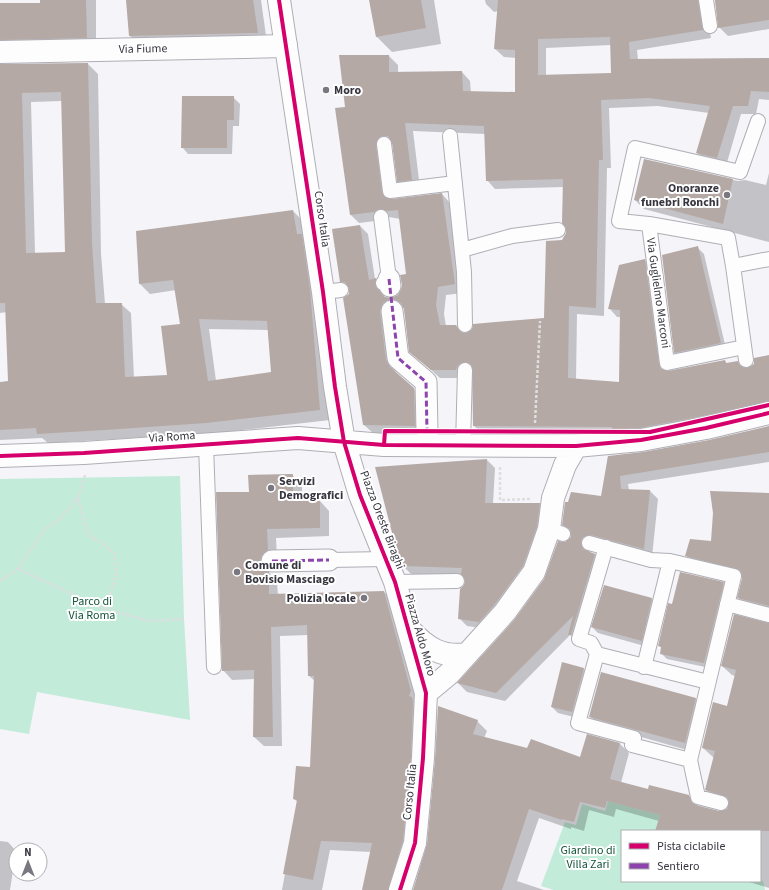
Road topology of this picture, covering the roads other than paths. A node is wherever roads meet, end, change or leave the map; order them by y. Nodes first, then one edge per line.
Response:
1 (279, 0) edge
2 (706, 0) edge
3 (710, 26) dead end
4 (286, 46) junction
5 (0, 52) edge
6 (758, 121) dead end
7 (450, 136) dead end
8 (384, 144) dead end
9 (455, 183) junction
10 (381, 217) dead end
11 (649, 224) junction
12 (558, 230) dead end
13 (462, 250) junction
14 (769, 259) edge
15 (733, 266) junction
16 (386, 283) dead end
17 (392, 311) dead end
18 (465, 324) dead end
19 (465, 370) dead end
20 (761, 411) edge
21 (427, 431) dead end
22 (344, 442) junction
23 (206, 445) junction
24 (463, 445) junction
25 (576, 446) junction
26 (0, 456) edge
27 (590, 543) dead end
28 (606, 547) junction
29 (386, 559) junction
30 (329, 560) joint
31 (670, 560) junction
32 (272, 561) dead end
33 (456, 581) dead end
34 (395, 582) junction
35 (728, 604) junction
36 (769, 615) edge
37 (410, 630) junction
38 (467, 654) junction
39 (597, 654) junction
40 (214, 667) dead end
41 (644, 667) junction
42 (708, 682) junction
43 (426, 693) junction
44 (690, 760) junction
45 (721, 803) dead end
46 (400, 890) edge

1 - 4 street, Corso Italia
2 - 3 lane
4 - 5 street, Via Fiume
4 - 22 street, Corso Italia
6 - 11 lane, Via Guglielmo Marconi
7 - 9 lane
8 - 9 lane
9 - 13 lane
10 - 16 lane
11 - 15 lane, Via Guglielmo Marconi
11 - 15 lane, Via Guglielmo Marconi
12 - 13 lane
13 - 18 lane
14 - 15 lane
17 - 21 street
19 - 24 lane
20 - 25 street
22 - 23 street, Via Roma
22 - 24 street
22 - 29 street, Piazza Oreste Biraghi
23 - 26 street, Via Roma
23 - 40 lane
24 - 25 street
25 - 38 street, Piazza Aldo Moro
27 - 28 lane
28 - 31 lane
28 - 39 lane
29 - 30 lane, Piazza Oreste Biraghi
29 - 34 street, Piazza Oreste Biraghi
30 - 32 street, Piazza Oreste Biraghi
31 - 35 lane
31 - 41 lane
33 - 34 lane, Piazza Aldo Moro
34 - 37 street, Piazza Aldo Moro
35 - 36 lane
35 - 42 lane
37 - 38 street, Piazza Aldo Moro
37 - 43 street, Piazza Aldo Moro
38 - 43 street, Piazza Aldo Moro
39 - 41 lane
39 - 44 lane
41 - 42 lane
42 - 44 lane
43 - 46 street, Corso Italia
44 - 45 lane

